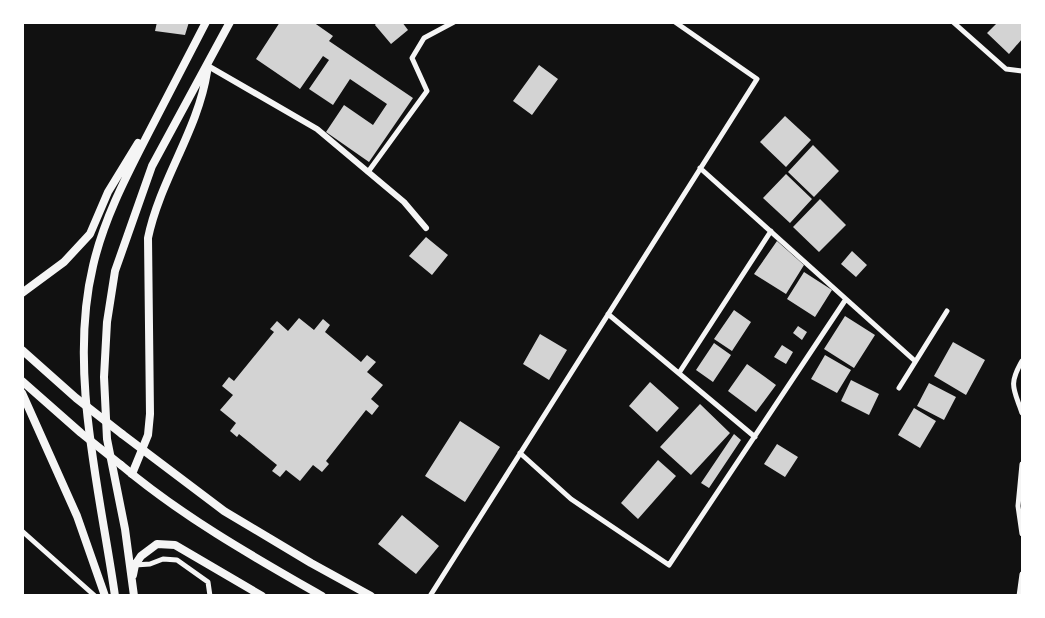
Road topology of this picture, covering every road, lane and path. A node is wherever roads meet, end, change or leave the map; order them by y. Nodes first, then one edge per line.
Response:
1 (206, 22) edge
2 (230, 22) edge
3 (454, 22) edge
4 (675, 22) edge
5 (953, 22) edge
6 (208, 66) junction
7 (1023, 71) edge
8 (178, 76) junction
9 (700, 168) junction
10 (368, 172) junction
11 (426, 228) dead end
12 (771, 231) junction
13 (22, 293) edge
14 (846, 299) junction
15 (947, 311) dead end
16 (608, 314) junction
17 (22, 350) edge
18 (915, 361) junction
19 (1023, 361) edge
20 (679, 373) junction
21 (22, 381) edge
22 (899, 388) dead end
23 (22, 393) edge
24 (1023, 413) edge
25 (122, 434) joint
26 (755, 437) junction
27 (143, 451) junction
28 (520, 453) junction
29 (1023, 464) edge
30 (121, 465) joint
31 (132, 474) junction
32 (22, 531) edge
33 (1023, 534) edge
34 (135, 565) junction
35 (1023, 573) edge
36 (132, 581) junction
37 (95, 596) edge
38 (105, 596) edge
39 (115, 596) edge
40 (134, 596) edge
41 (210, 596) edge
42 (261, 596) edge
43 (322, 596) edge
44 (371, 596) edge
45 (430, 596) edge
46 (1019, 596) edge

1 - 8 main road
2 - 6 main road
3 - 10 street
4 - 9 street
5 - 7 street
6 - 10 street
6 - 27 main road
6 - 36 main road
8 - 13 main road
8 - 39 main road
9 - 12 street
9 - 16 street
10 - 11 street
12 - 14 street
12 - 20 street
14 - 18 street
14 - 26 street
15 - 18 street
16 - 20 street
16 - 28 street
17 - 25 main road
18 - 22 street
19 - 24 street
20 - 26 street
21 - 30 main road
23 - 38 main road
25 - 27 main road
26 - 28 street
27 - 31 main road
27 - 44 main road
28 - 45 street
29 - 33 street
30 - 31 main road
31 - 43 main road
32 - 37 street
34 - 36 main road
34 - 41 street
34 - 42 main road
35 - 46 street
36 - 40 main road

